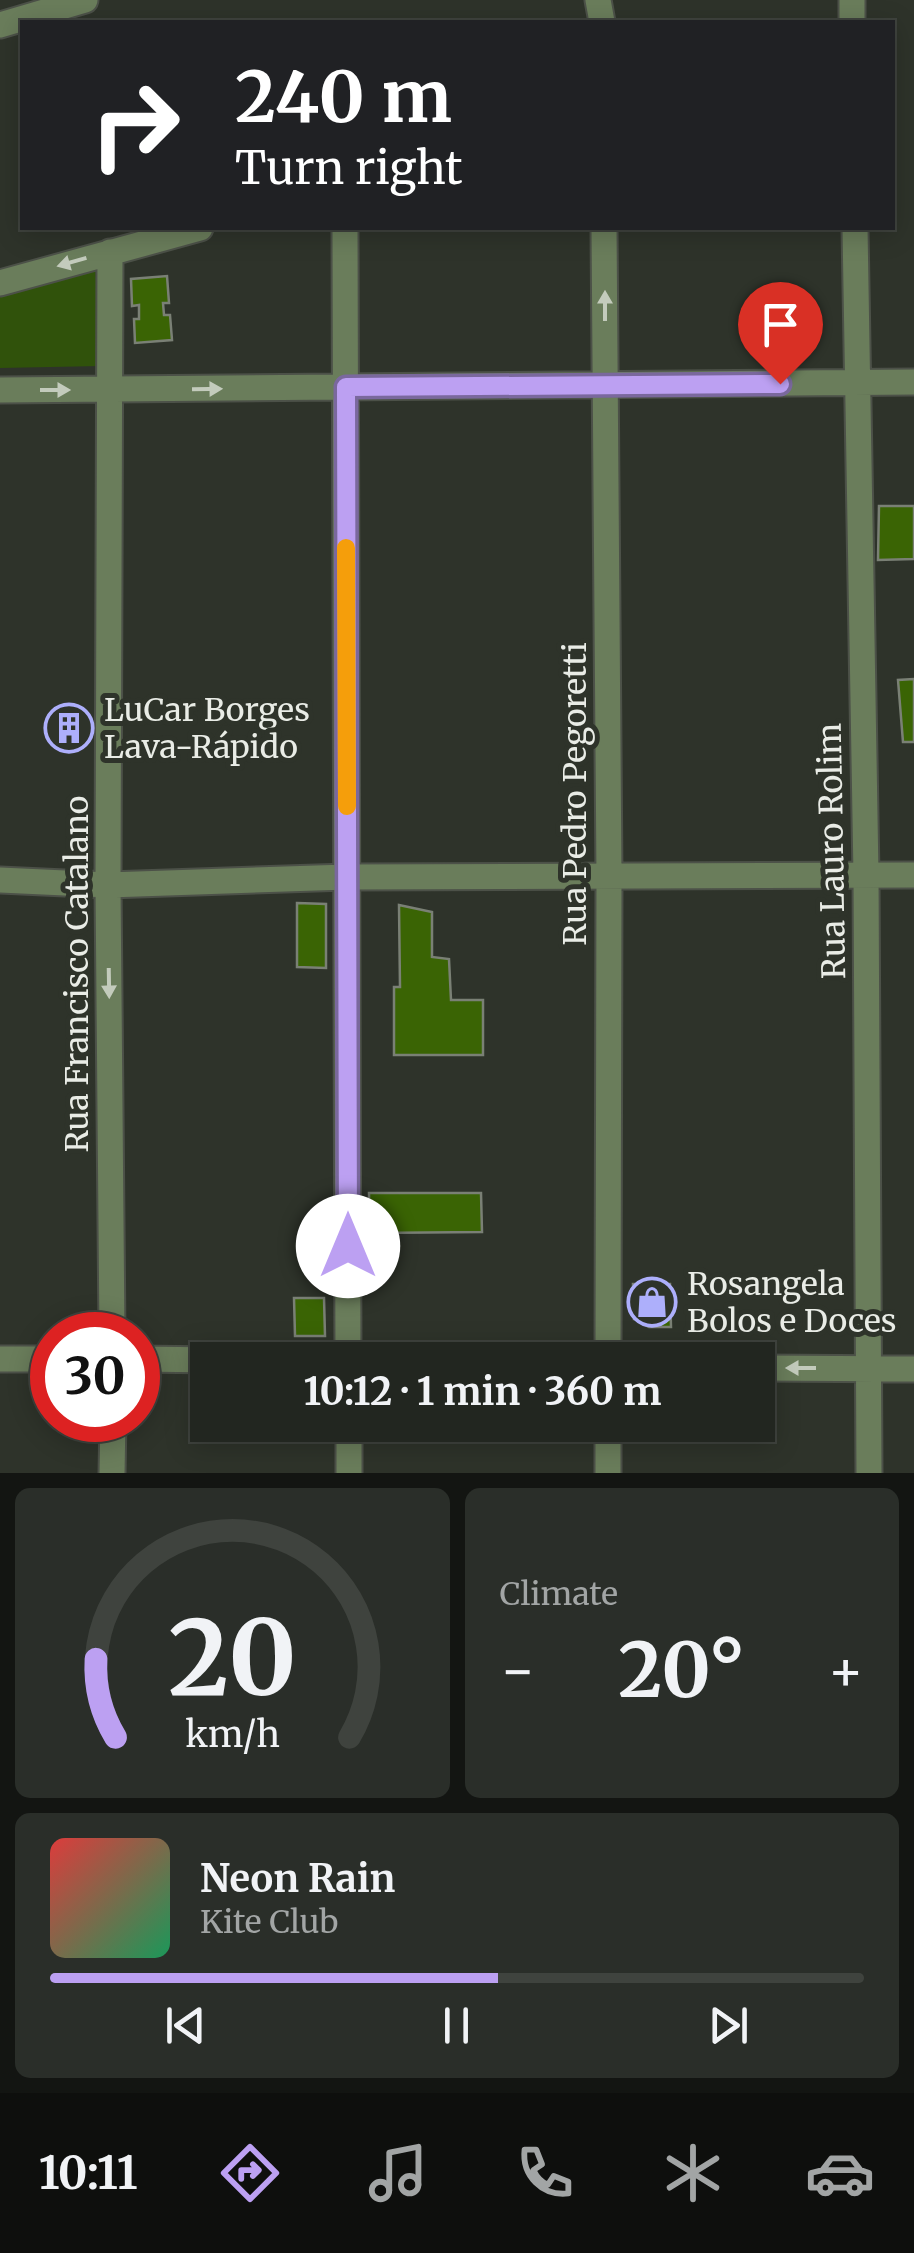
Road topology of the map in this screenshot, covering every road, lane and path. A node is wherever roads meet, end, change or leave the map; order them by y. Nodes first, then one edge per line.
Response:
1 (85, 0) edge
2 (0, 26) edge
3 (192, 230) edge
4 (346, 230) edge
5 (604, 230) edge
6 (855, 230) edge
7 (110, 252) junction
8 (0, 282) edge
9 (914, 382) edge
10 (857, 383) junction
11 (605, 385) junction
12 (346, 387) junction
13 (0, 390) edge
14 (109, 390) junction
15 (866, 875) junction
16 (914, 875) edge
17 (347, 876) junction
18 (609, 876) junction
19 (0, 880) edge
20 (108, 885) junction
21 (112, 1312) edge
22 (348, 1342) edge
23 (608, 1342) edge
24 (0, 1359) edge
25 (30, 1359) edge
26 (160, 1359) edge
27 (190, 1360) edge
28 (775, 1368) edge
29 (870, 1368) junction
30 (914, 1369) edge
31 (113, 1442) edge
32 (348, 1442) edge
33 (608, 1442) edge
34 (112, 1473) edge
35 (349, 1473) edge
36 (608, 1473) edge
37 (869, 1473) edge

1 - 2 street
3 - 7 street
4 - 12 street
11 -> 5 street, Rua Pedro Pegoretti
6 - 10 street, Rua Lauro Rolim
7 -> 8 street
7 - 14 street, Rua Francisco Catalano
9 - 10 street
10 - 11 street
10 - 15 street, Rua Lauro Rolim
11 - 12 street
11 - 18 street, Rua Pedro Pegoretti
14 -> 12 street
12 - 17 street
13 -> 14 street
14 - 20 street, Rua Francisco Catalano
15 - 16 street
15 - 18 street
15 - 29 street, Rua Lauro Rolim
17 - 18 street
17 - 20 street
17 - 22 street
18 - 23 street, Rua Pedro Pegoretti
19 - 20 street
20 -> 21 street, Rua Francisco Catalano
24 - 25 street
26 - 27 street
29 -> 28 street
29 - 30 street
29 - 37 street, Rua Lauro Rolim
31 - 34 street
32 - 35 street
33 - 36 street

